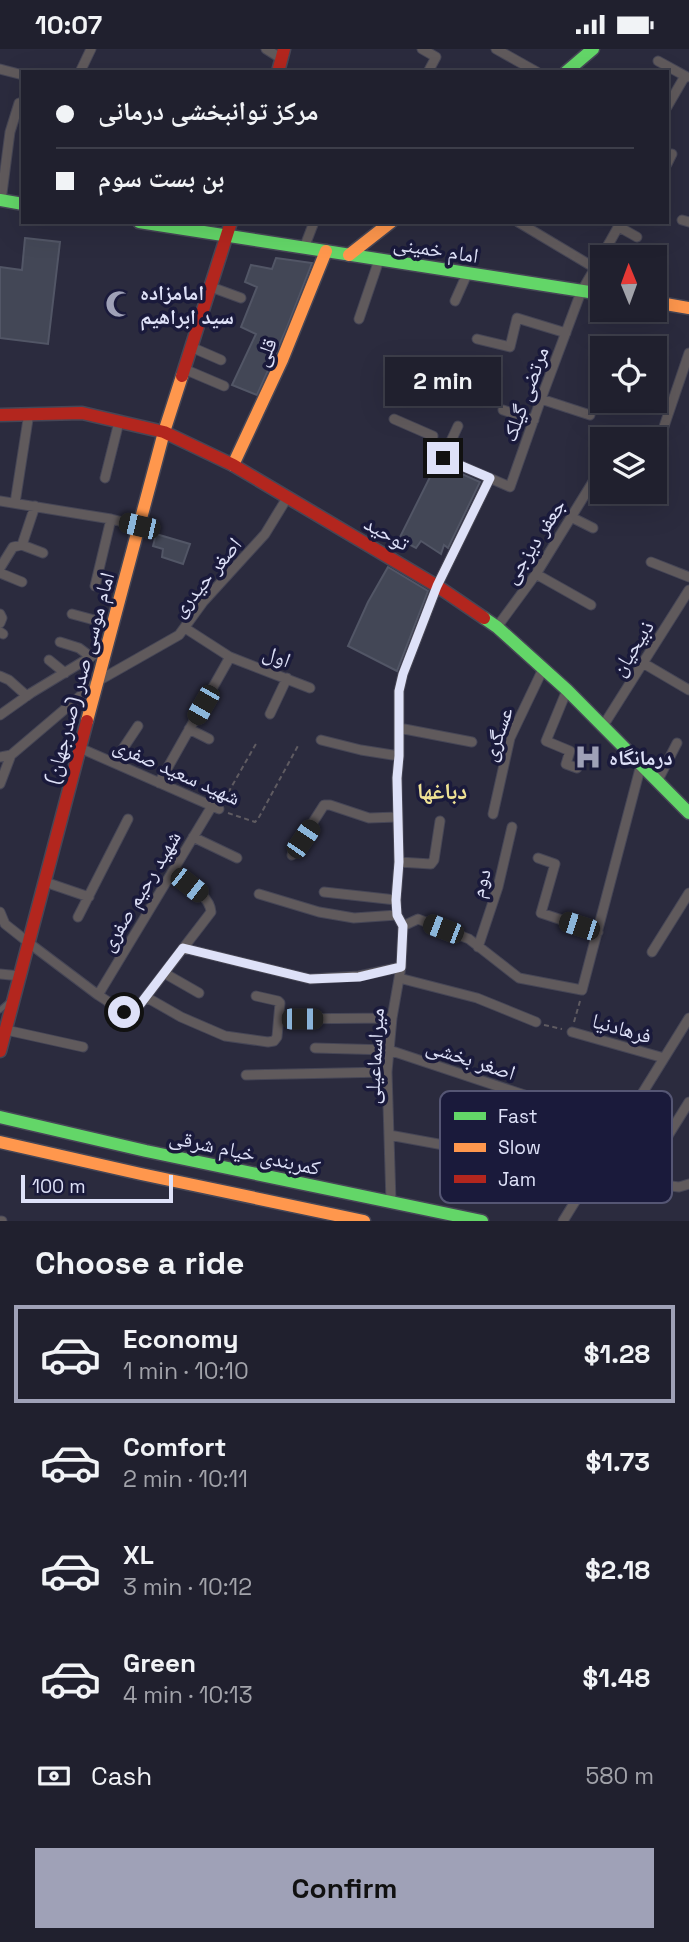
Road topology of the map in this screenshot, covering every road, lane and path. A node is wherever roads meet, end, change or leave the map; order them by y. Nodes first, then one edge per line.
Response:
1 (91, 49) edge
2 (266, 49) edge
3 (422, 49) edge
4 (496, 49) edge
5 (593, 49) edge
6 (282, 60) edge
7 (658, 61) dead end
8 (0, 69) edge
9 (81, 70) edge
10 (429, 70) edge
11 (533, 70) edge
12 (568, 70) edge
13 (21, 74) edge
14 (687, 77) edge
15 (19, 103) dead end
16 (669, 104) edge
17 (5, 131) edge
18 (672, 154) dead end
19 (669, 160) edge
20 (1, 200) edge
21 (21, 204) edge
22 (152, 224) edge
23 (231, 224) edge
24 (313, 224) edge
25 (388, 224) edge
26 (521, 224) edge
27 (620, 225) edge
28 (227, 236) junction
29 (637, 237) dead end
30 (608, 245) edge
31 (304, 248) junction
32 (326, 251) junction
33 (349, 255) junction
34 (379, 260) junction
35 (590, 265) edge
36 (467, 274) junction
37 (590, 277) edge
38 (211, 287) junction
39 (581, 292) junction
40 (590, 293) edge
41 (241, 298) dead end
42 (455, 300) dead end
43 (667, 304) edge
44 (689, 308) edge
45 (359, 319) dead end
46 (566, 333) junction
47 (477, 339) dead end
48 (191, 347) junction
49 (689, 353) edge
50 (221, 360) dead end
51 (184, 369) junction
52 (224, 386) dead end
53 (541, 399) junction
54 (503, 410) dead end
55 (29, 412) junction
56 (0, 415) edge
57 (590, 415) dead end
58 (394, 419) dead end
59 (534, 420) junction
60 (119, 422) junction
61 (458, 426) dead end
62 (664, 427) edge
63 (164, 432) junction
64 (443, 458) junction
65 (233, 465) junction
66 (105, 478) dead end
67 (490, 478) junction
68 (590, 486) edge
69 (287, 498) junction
70 (0, 501) edge
71 (15, 503) junction
72 (35, 506) junction
73 (571, 517) junction
74 (111, 519) junction
75 (139, 526) junction
76 (593, 529) dead end
77 (22, 545) junction
78 (43, 553) dead end
79 (652, 562) dead end
80 (0, 571) edge
81 (536, 574) junction
82 (689, 577) edge
83 (22, 582) dead end
84 (95, 586) dead end
85 (437, 586) junction
86 (689, 590) edge
87 (591, 605) dead end
88 (0, 614) edge
89 (72, 614) dead end
90 (0, 623) edge
91 (113, 625) junction
92 (496, 627) junction
93 (185, 628) junction
94 (60, 642) dead end
95 (107, 647) junction
96 (91, 657) junction
97 (230, 657) junction
98 (49, 660) dead end
99 (643, 663) junction
100 (543, 669) junction
101 (65, 673) junction
102 (0, 676) edge
103 (286, 678) junction
104 (98, 681) junction
105 (310, 688) dead end
106 (567, 690) junction
107 (689, 690) edge
108 (27, 696) junction
109 (270, 714) dead end
110 (0, 715) edge
111 (138, 726) dead end
112 (603, 726) junction
113 (399, 728) junction
114 (189, 729) junction
115 (209, 739) dead end
116 (321, 740) dead end
117 (257, 742) dead end
118 (472, 742) dead end
119 (677, 743) dead end
120 (299, 744) dead end
121 (80, 748) junction
122 (11, 755) junction
123 (399, 756) junction
124 (0, 757) edge
125 (114, 762) junction
126 (641, 765) junction
127 (577, 768) dead end
128 (658, 780) junction
129 (159, 783) junction
130 (0, 784) edge
131 (688, 807) edge
132 (216, 808) junction
133 (493, 814) dead end
134 (398, 817) junction
135 (128, 819) dead end
136 (440, 821) dead end
137 (512, 828) dead end
138 (193, 837) junction
139 (292, 855) dead end
140 (237, 858) dead end
141 (538, 859) dead end
142 (399, 862) junction
143 (172, 872) junction
144 (45, 882) junction
145 (324, 892) dead end
146 (689, 893) edge
147 (259, 894) dead end
148 (89, 897) junction
149 (396, 900) junction
150 (0, 912) edge
151 (397, 915) junction
152 (78, 917) dead end
153 (403, 926) junction
154 (598, 932) junction
155 (29, 943) junction
156 (478, 947) junction
157 (183, 948) junction
158 (652, 952) dead end
159 (401, 967) junction
160 (164, 973) junction
161 (0, 974) edge
162 (20, 976) junction
163 (399, 978) junction
164 (582, 990) junction
165 (15, 993) junction
166 (199, 993) dead end
167 (98, 995) junction
168 (256, 996) dead end
169 (146, 997) junction
170 (0, 1010) edge
171 (392, 1018) junction
172 (689, 1018) edge
173 (279, 1019) junction
174 (536, 1023) joint
175 (6, 1030) junction
176 (572, 1032) junction
177 (83, 1047) dead end
178 (316, 1048) dead end
179 (389, 1050) junction
180 (0, 1051) edge
181 (663, 1058) junction
182 (387, 1072) junction
183 (246, 1075) dead end
184 (513, 1091) edge
185 (643, 1091) edge
186 (689, 1102) edge
187 (0, 1117) edge
188 (672, 1129) edge
189 (389, 1135) junction
190 (0, 1142) edge
191 (440, 1144) edge
192 (325, 1188) junction
193 (391, 1202) junction
194 (574, 1203) edge
195 (319, 1212) junction
196 (364, 1221) edge
197 (482, 1221) edge
198 (563, 1221) edge

1 - 9 street
2 - 6 street
3 - 10 street
4 - 11 street
5 - 12 main road
7 - 14 street
8 - 13 street
14 - 16 street
15 - 17 street
17 - 20 street
18 - 19 street
20 - 21 main road
22 - 28 main road, امام خمینی
23 - 28 main road, (صدرجهان) امام موسی صدر
24 - 31 street
25 - 33 main road
26 - 35 street
27 - 29 street
27 - 30 street, مرتضی گیلک
28 - 31 main road, امام خمینی
28 - 38 main road, (صدرجهان) امام موسی صدر
31 - 32 main road, امام خمینی
32 - 33 main road, امام خمینی
32 - 65 main road, قلی
33 - 34 main road, امام خمینی
34 - 36 main road, امام خمینی
34 - 45 street
36 - 39 main road, امام خمینی
36 - 42 street
37 - 39 street, مرتضی گیلک
38 - 41 street
38 - 48 main road, (صدرجهان) امام موسی صدر
39 - 40 main road, امام خمینی
39 - 46 street, مرتضی گیلک
43 - 44 main road
46 - 47 street
46 - 53 street, مرتضی گیلک
48 - 50 street
48 - 51 main road, (صدرجهان) امام موسی صدر
49 - 62 street
51 - 52 street
51 - 63 main road, (صدرجهان) امام موسی صدر
53 - 57 street
53 - 59 street, مرتضی گیلک
54 - 59 street
55 - 56 main road, توحید
55 - 60 main road, توحید
55 - 71 street
58 - 64 street
59 - 67 street, مرتضی گیلک
60 - 63 main road, توحید
60 - 66 street
61 - 64 street
63 - 65 main road, توحید
63 - 75 main road, (صدرجهان) امام موسی صدر
64 - 67 street
65 - 69 main road, توحید
67 - 85 street
68 - 73 street, جعفر دیزجی
69 - 85 main road, توحید
69 - 93 street, اصغر حیدری
70 - 71 street
71 - 72 street
72 - 74 street
72 - 77 street
73 - 76 street
73 - 81 street, جعفر دیزجی
74 - 75 street
74 - 84 street
75 - 91 main road, (صدرجهان) امام موسی صدر
77 - 78 street
77 - 80 street
79 - 82 street
80 - 83 street
81 - 87 street
81 - 92 street, جعفر دیزجی
85 - 92 main road, توحید
85 - 113 street
86 - 99 street, ذبیحیان
88 - 90 street
89 - 91 street
91 - 95 main road, (صدرجهان) امام موسی صدر
92 - 100 main road, توحید
93 - 97 street, اول
93 - 104 street, اصغر حیدری
94 - 96 street
95 - 96 street
95 - 104 main road, (صدرجهان) امام موسی صدر
96 - 101 street
97 - 103 street, اول
97 - 114 street
98 - 101 street
99 - 107 street
99 - 112 street, ذبیحیان
100 - 106 main road, توحید
100 - 133 street, عسگری
101 - 108 street
102 - 108 street
103 - 105 street, اول
103 - 109 street
104 - 121 main road, (صدرجهان) امام موسی صدر
104 - 122 street, اصغر حیدری
106 - 112 main road, توحید
106 - 127 street
108 - 110 street
111 - 125 street
112 - 126 main road, توحید
113 - 118 street
113 - 123 street
114 - 115 street
114 - 129 street
116 - 123 street
117 - 132 path
119 - 128 street
120 - 132 path, شهید سعید صفری
121 - 125 street, شهید سعید صفری
121 - 144 main road, (صدرجهان) امام موسی صدر
122 - 124 street
122 - 130 street
123 - 134 street
125 - 129 street, شهید سعید صفری
126 - 128 main road, توحید
126 - 154 street
128 - 131 main road, توحید
129 - 132 street, شهید سعید صفری
132 - 138 street, شهید رحیم صفری
134 - 139 street
134 - 142 street
135 - 148 street
136 - 142 street
137 - 156 street, دوم
138 - 140 street
138 - 143 street, شهید رحیم صفری
141 - 154 street
142 - 149 street
143 - 157 street
143 - 167 street, شهید رحیم صفری
144 - 148 street
144 - 155 main road, (صدرجهان) امام موسی صدر
145 - 149 street
146 - 158 street
147 - 151 street
148 - 152 street
149 - 151 street
150 - 155 street
151 - 153 street
153 - 156 street
153 - 159 street, میراسماعیلی
154 - 164 street
155 - 162 main road, (صدرجهان) امام موسی صدر
155 - 167 street
156 - 164 street
157 - 159 street
157 - 160 street
159 - 163 street, میراسماعیلی
160 - 166 street
160 - 169 street
161 - 162 street
162 - 165 main road, (صدرجهان) امام موسی صدر
163 - 171 street, میراسماعیلی
163 - 174 street
164 - 176 path
165 - 170 lane
165 - 175 main road, (صدرجهان) امام موسی صدر
167 - 169 street
168 - 173 street
169 - 173 street
171 - 173 street
171 - 179 street, میراسماعیلی
172 - 181 street
174 - 176 path
175 - 177 street
175 - 180 main road, (صدرجهان) امام موسی صدر
176 - 181 street, فرهادنیا
178 - 179 street, اصغر بخشی
179 - 182 street, میراسماعیلی
179 - 184 street, اصغر بخشی
181 - 185 street
182 - 183 street
182 - 189 street, میراسماعیلی
186 - 188 street
187 - 192 main road, کمربندی خیام شرقی
189 - 191 street
189 - 193 street, میراسماعیلی
190 - 195 main road, کمربندی خیام شرقی
192 - 193 main road, کمربندی خیام شرقی
192 - 195 main road
193 - 197 main road, کمربندی خیام شرقی
194 - 198 street
195 - 196 main road, کمربندی خیام شرقی

